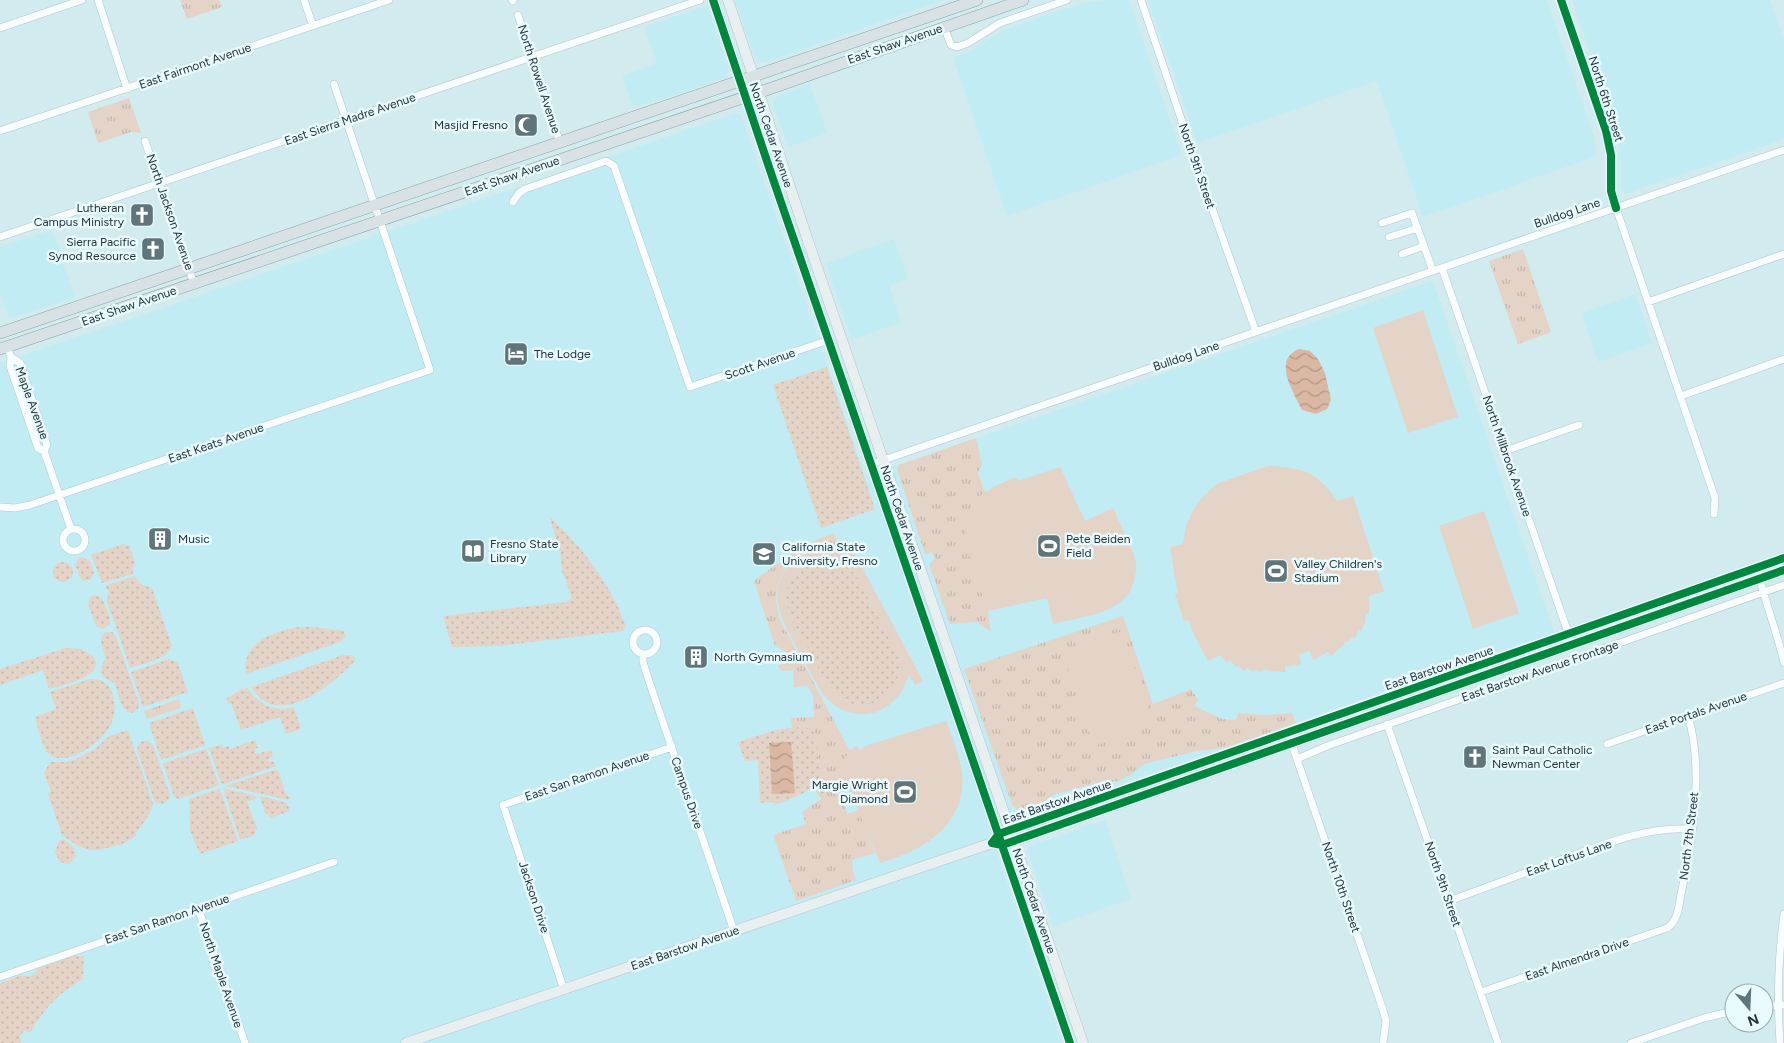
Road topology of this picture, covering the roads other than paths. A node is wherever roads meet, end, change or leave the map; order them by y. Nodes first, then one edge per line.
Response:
1 (82, 0) edge
2 (98, 0) edge
3 (304, 0) edge
4 (389, 0) edge
5 (700, 0) edge
6 (713, 0) edge
7 (728, 0) edge
8 (977, 0) edge
9 (1014, 0) edge
10 (1023, 0) edge
11 (1067, 0) edge
12 (1141, 0) edge
13 (1561, 0) edge
14 (1004, 7) junction
15 (518, 15) dead end
16 (313, 26) junction
17 (944, 27) junction
18 (0, 28) edge
19 (532, 57) junction
20 (754, 76) junction
21 (741, 81) junction
22 (334, 84) dead end
23 (127, 89) junction
24 (759, 92) junction
25 (746, 97) junction
26 (346, 120) junction
27 (0, 131) edge
28 (146, 140) dead end
29 (560, 143) junction
30 (1784, 150) edge
31 (773, 180) junction
32 (496, 181) junction
33 (160, 183) junction
34 (513, 202) dead end
35 (375, 205) junction
36 (1616, 208) junction
37 (380, 220) junction
38 (1382, 223) dead end
39 (1418, 228) junction
40 (0, 237) edge
41 (1389, 237) dead end
42 (807, 238) junction
43 (1424, 246) junction
44 (798, 249) junction
45 (1402, 254) dead end
46 (1784, 254) edge
47 (1442, 268) junction
48 (189, 269) junction
49 (819, 270) junction
50 (1433, 271) junction
51 (194, 284) junction
52 (1648, 302) junction
53 (1, 331) edge
54 (1256, 332) junction
55 (829, 340) junction
56 (6, 351) edge
57 (1784, 359) edge
58 (1681, 396) junction
59 (1579, 425) dead end
60 (1505, 450) junction
61 (884, 460) junction
62 (872, 464) junction
63 (59, 496) junction
64 (0, 507) edge
65 (1714, 514) dead end
66 (71, 529) dead end
67 (1784, 558) edge
68 (1757, 568) junction
69 (1784, 570) edge
70 (1760, 578) junction
71 (1784, 585) edge
72 (1764, 593) junction
73 (1570, 639) junction
74 (643, 654) dead end
75 (1784, 663) edge
76 (1784, 682) edge
77 (1688, 716) junction
78 (1387, 724) junction
79 (1290, 738) junction
80 (1607, 744) dead end
81 (672, 747) junction
82 (1297, 759) junction
83 (503, 805) joint
84 (1692, 828) junction
85 (1010, 830) junction
86 (999, 834) junction
87 (1013, 841) junction
88 (997, 844) junction
89 (334, 862) dead end
90 (1449, 901) junction
91 (198, 908) junction
92 (1784, 914) edge
93 (1672, 924) joint
94 (734, 931) junction
95 (0, 977) edge
96 (564, 990) junction
97 (1480, 992) junction
98 (1781, 1005) edge
99 (1724, 1013) edge
100 (245, 1043) edge
101 (406, 1043) edge
102 (1070, 1043) edge
103 (1083, 1043) edge
104 (1383, 1043) edge
105 (1498, 1043) edge
106 (1631, 1043) edge
107 (1780, 1043) edge

1 - 18 street
2 - 23 street
3 - 16 street
4 - 16 street, East Fairmont Avenue
5 - 19 street, East Sierra Madre Avenue
6 - 21 main road, North Cedar Avenue
7 - 20 main road, North Cedar Avenue
8 - 20 main road, East Shaw Avenue
9 - 14 main road
10 - 14 main road, East Shaw Avenue
11 - 17 street
12 - 54 street, North 9th Street
13 - 36 street, North 6th Street
14 - 17 main road, East Shaw Avenue
15 - 19 street, North Rowell Avenue
16 - 23 street, East Fairmont Avenue
17 - 24 main road, East Shaw Avenue
19 - 26 street, East Sierra Madre Avenue
19 - 29 street, North Rowell Avenue
20 - 21 main road, East Shaw Avenue
20 - 24 main road, North Cedar Avenue
21 - 25 main road, North Cedar Avenue
21 - 29 main road, East Shaw Avenue
22 - 26 street
23 - 27 street, East Fairmont Avenue
24 - 25 main road, East Shaw Avenue
24 - 42 main road, North Cedar Avenue
25 - 31 main road, North Cedar Avenue
25 - 32 main road, East Shaw Avenue
26 - 33 street, East Sierra Madre Avenue
26 - 35 street
28 - 33 street, North Jackson Avenue
29 - 32 main road
29 - 35 main road, East Shaw Avenue
30 - 36 street, Bulldog Lane
31 - 42 main road
31 - 44 main road, North Cedar Avenue
32 - 37 main road, East Shaw Avenue
33 - 40 street, East Sierra Madre Avenue
33 - 48 street, North Jackson Avenue
34 - 55 street, Scott Avenue
35 - 37 street
35 - 48 main road, East Shaw Avenue
36 - 47 street, Bulldog Lane
36 - 52 street, North 6th Street
37 - 51 main road, East Shaw Avenue
37 - 63 street, East Keats Avenue
38 - 39 street
39 - 41 street
39 - 43 street
42 - 49 main road, North Cedar Avenue
43 - 45 street
43 - 50 street
44 - 49 main road
44 - 55 main road, North Cedar Avenue
46 - 52 street
47 - 50 street, Bulldog Lane
47 - 60 street, North Millbrook Avenue
48 - 51 street, North Jackson Avenue
48 - 53 main road, East Shaw Avenue
49 - 61 main road, North Cedar Avenue
50 - 54 street, Bulldog Lane
51 - 56 main road, East Shaw Avenue
52 - 58 street, North 6th Street
53 - 56 main road
54 - 61 street, Bulldog Lane
55 - 62 main road, North Cedar Avenue
56 - 63 street, Maple Avenue
57 - 58 street
58 - 65 street, North 6th Street
59 - 60 street
60 - 73 street, North Millbrook Avenue
61 - 62 street, Bulldog Lane
61 - 85 main road, North Cedar Avenue
62 - 86 main road, North Cedar Avenue
63 - 64 street, East Keats Avenue
63 - 66 street, Maple Avenue
67 - 68 main road, East Barstow Avenue
68 - 70 street
68 - 73 main road, East Barstow Avenue
69 - 70 main road, East Barstow Avenue
70 - 72 street
70 - 73 main road, East Barstow Avenue
71 - 72 street, East Barstow Avenue Frontage
72 - 75 street
72 - 78 street, East Barstow Avenue Frontage
73 - 79 main road, East Barstow Avenue
74 - 81 street, Campus Drive
76 - 77 street, East Portals Avenue
77 - 80 street, East Portals Avenue
77 - 84 street, North 7th Street
78 - 82 street, East Barstow Avenue Frontage
78 - 90 street, North 9th Street
79 - 82 street, North 10th Street
79 - 85 main road, East Barstow Avenue
79 - 87 main road, East Barstow Avenue
81 - 83 street, East San Ramon Avenue
81 - 94 street, Campus Drive
82 - 104 street, North 10th Street
83 - 96 street, Jackson Drive
84 - 90 street, East Loftus Lane
84 - 93 street, North 7th Street
85 - 86 main road, East Barstow Avenue
85 - 87 main road, North Cedar Avenue
86 - 88 main road, East Barstow Avenue
87 - 88 main road, East Barstow Avenue
87 - 103 main road, North Cedar Avenue
88 - 94 main road, East Barstow Avenue
88 - 102 main road, North Cedar Avenue
89 - 91 street, East San Ramon Avenue
90 - 97 street, North 9th Street
91 - 95 street, East San Ramon Avenue
91 - 100 street, North Maple Avenue
92 - 98 street
93 - 97 street, East Almendra Drive
94 - 96 main road, East Barstow Avenue
96 - 101 main road, East Barstow Avenue
97 - 105 street, North 9th Street
98 - 107 street
99 - 106 street

